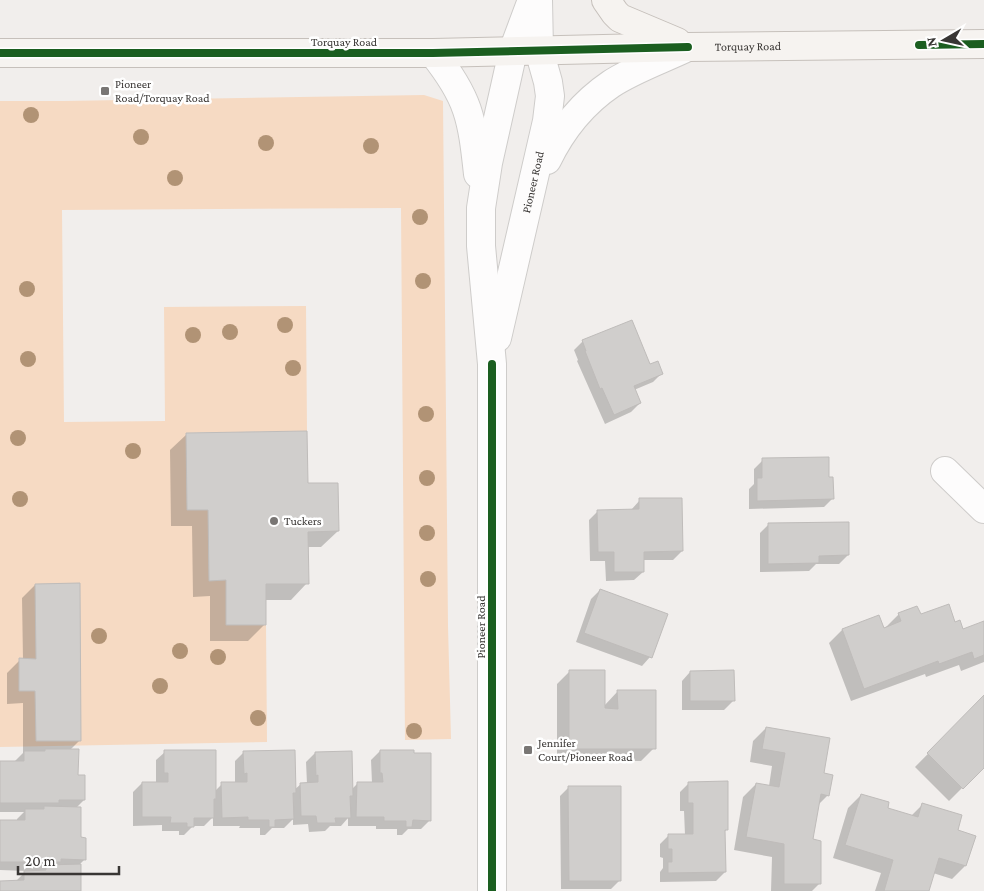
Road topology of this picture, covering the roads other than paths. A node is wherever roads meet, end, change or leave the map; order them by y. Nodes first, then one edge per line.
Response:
1 (532, 0) edge
2 (538, 0) edge
3 (606, 0) edge
4 (984, 44) edge
5 (688, 47) junction
6 (526, 51) junction
7 (433, 53) junction
8 (0, 54) edge
9 (528, 203) junction
10 (482, 208) junction
11 (492, 364) junction
12 (945, 471) dead end
13 (984, 509) edge
14 (492, 891) edge

1 - 6 main road, Pioneer Road
2 - 6 main road, Pioneer Road
3 - 5 main road
4 - 5 main road, Torquay Road
5 - 6 main road, Torquay Road
5 - 9 main road
6 - 7 main road, Torquay Road
6 - 9 main road, Pioneer Road
6 - 10 main road, Pioneer Road
7 - 8 main road, Torquay Road
7 - 10 main road
9 - 11 main road, Pioneer Road
10 - 11 main road, Pioneer Road
11 - 14 main road, Pioneer Road
12 - 13 main road

